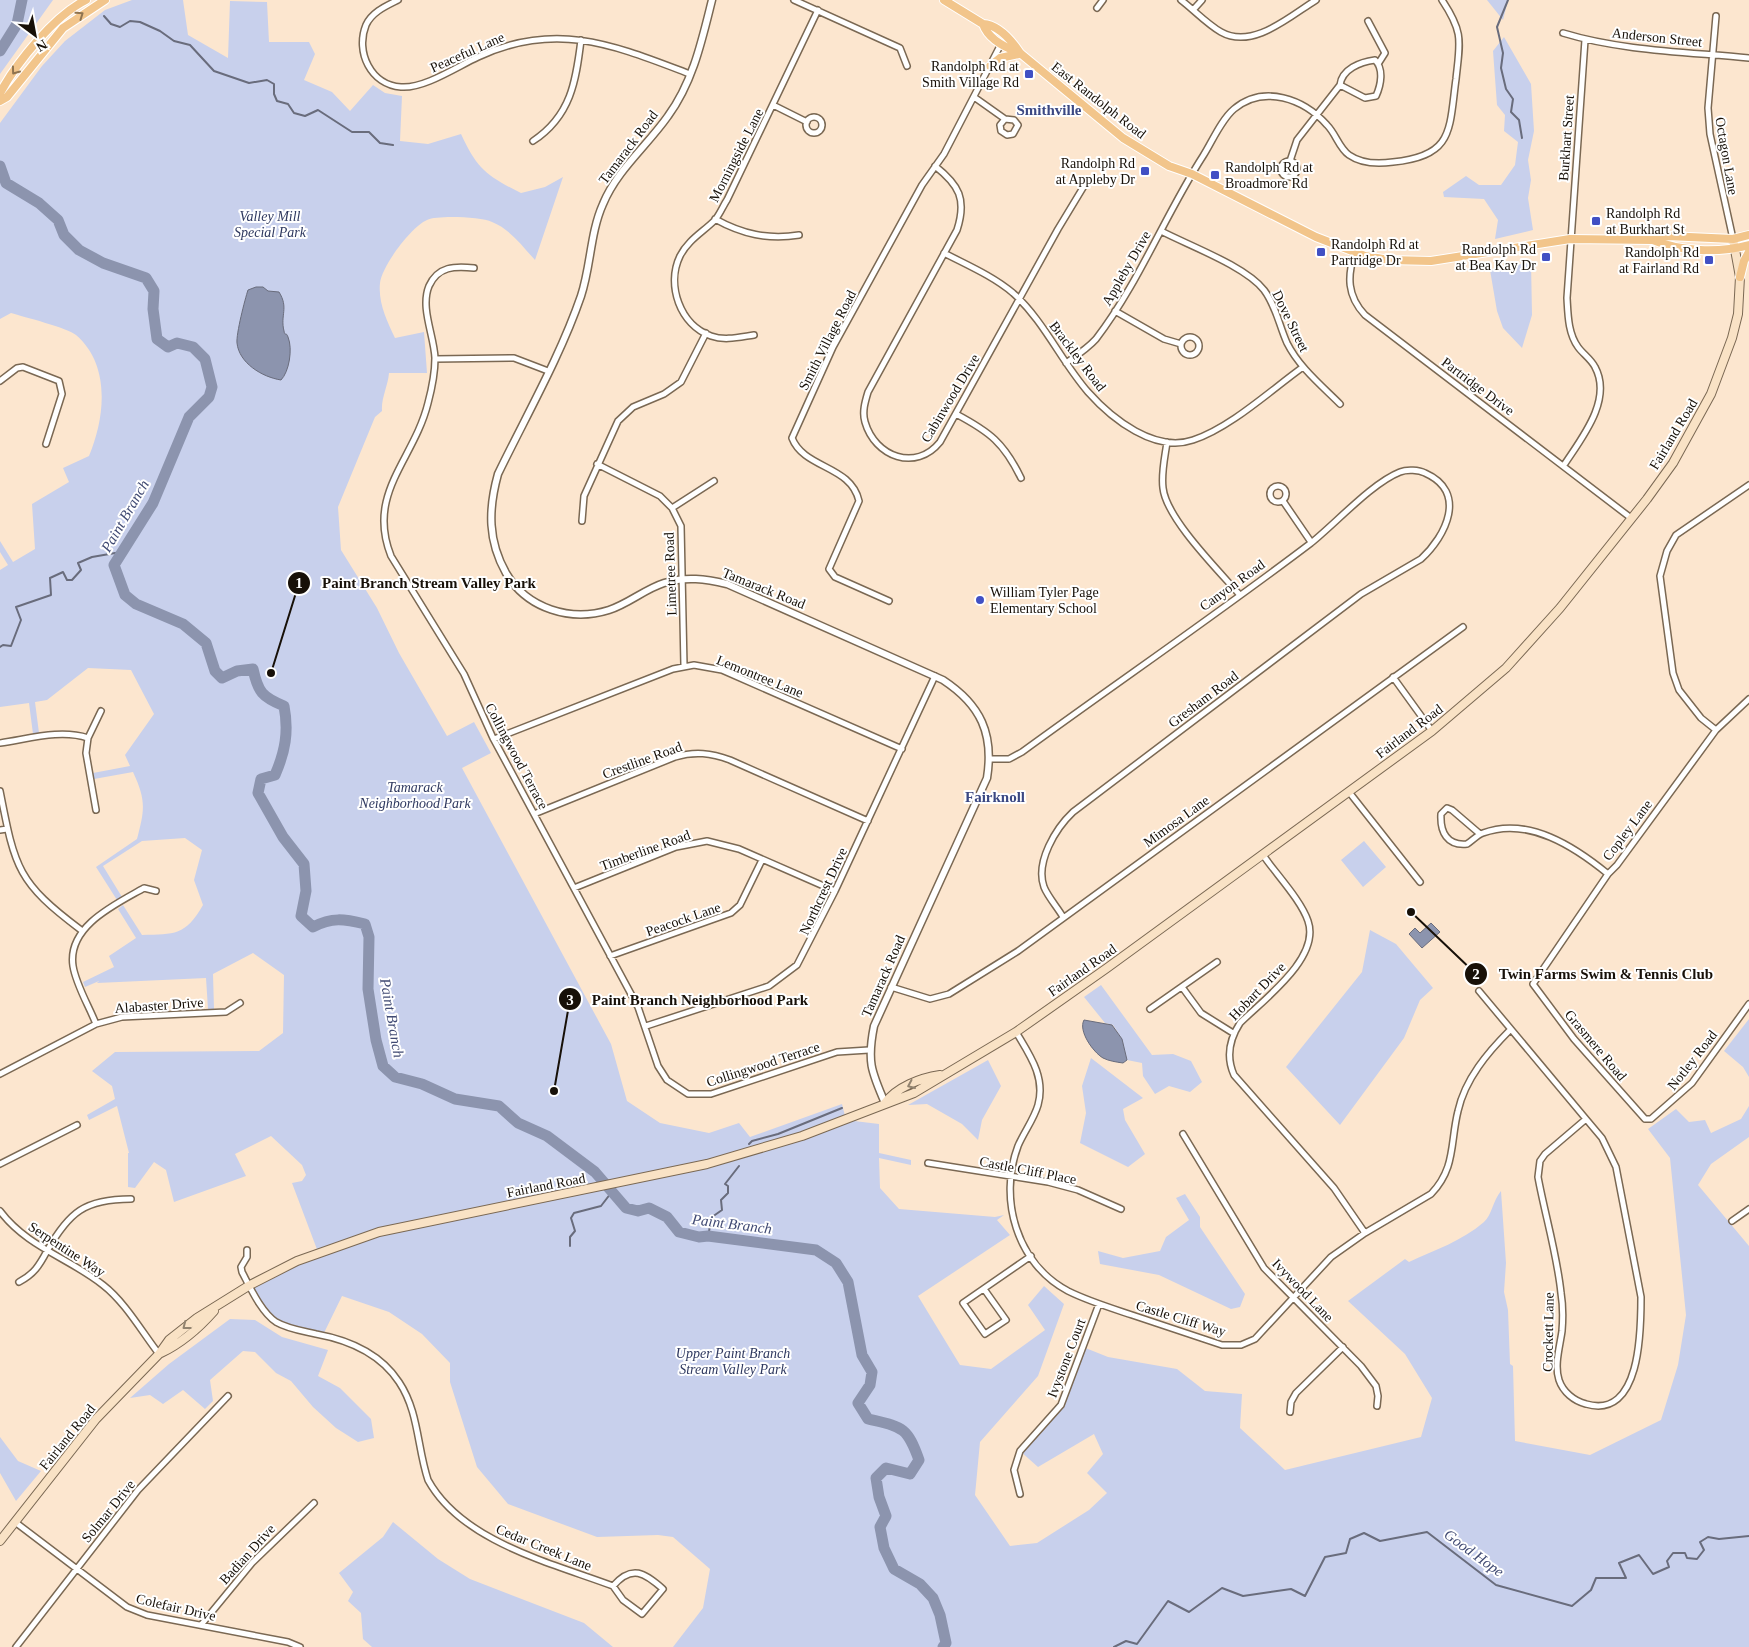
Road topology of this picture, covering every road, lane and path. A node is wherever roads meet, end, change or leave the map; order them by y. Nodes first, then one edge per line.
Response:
1 (86, 0) edge
2 (104, 0) edge
3 (398, 0) edge
4 (712, 0) edge
5 (794, 0) edge
6 (944, 0) edge
7 (1103, 0) edge
8 (1181, 0) edge
9 (1202, 0) edge
10 (1316, 0) edge
11 (1442, 0) edge
12 (1097, 8) dead end
13 (818, 10) junction
14 (1193, 10) junction
15 (1716, 16) dead end
16 (1368, 21) dead end
17 (983, 24) junction
18 (1563, 33) dead end
19 (581, 40) junction
20 (1584, 40) junction
21 (1001, 44) junction
22 (1020, 54) junction
23 (1714, 55) junction
24 (1749, 58) edge
25 (1378, 64) junction
26 (908, 66) dead end
27 (990, 66) junction
28 (690, 74) junction
29 (1340, 85) junction
30 (0, 93) edge
31 (974, 97) junction
32 (0, 101) edge
33 (773, 105) junction
34 (1316, 113) junction
35 (1004, 119) dead end
36 (807, 122) dead end
37 (533, 141) dead end
38 (1290, 161) dead end
39 (935, 166) junction
40 (1192, 174) junction
41 (1084, 186) dead end
42 (715, 219) junction
43 (1161, 231) junction
44 (799, 235) dead end
45 (1749, 235) edge
46 (1570, 239) junction
47 (1733, 239) junction
48 (1652, 240) junction
49 (1749, 246) edge
50 (1734, 248) junction
51 (1355, 252) junction
52 (1749, 252) edge
53 (944, 253) junction
54 (474, 268) dead end
55 (1740, 277) junction
56 (1019, 300) junction
57 (1114, 311) junction
58 (706, 334) junction
59 (754, 335) dead end
60 (1181, 344) dead end
61 (435, 359) junction
62 (1066, 363) junction
63 (1303, 367) junction
64 (548, 371) junction
65 (0, 381) edge
66 (1340, 404) dead end
67 (956, 414) junction
68 (1167, 442) junction
69 (46, 444) dead end
70 (597, 464) junction
71 (1564, 465) junction
72 (1021, 478) dead end
73 (714, 481) dead end
74 (1749, 485) edge
75 (1283, 501) dead end
76 (672, 508) junction
77 (1631, 518) junction
78 (582, 520) dead end
79 (1442, 534) joint
80 (1311, 542) junction
81 (682, 579) junction
82 (1239, 594) junction
83 (888, 601) dead end
84 (1463, 627) dead end
85 (684, 666) junction
86 (935, 676) junction
87 (1393, 678) junction
88 (1749, 699) edge
89 (100, 711) dead end
90 (1716, 730) junction
91 (1432, 731) junction
92 (88, 738) junction
93 (494, 739) junction
94 (0, 743) edge
95 (902, 749) junction
96 (990, 759) junction
97 (0, 791) edge
98 (1350, 792) junction
99 (96, 810) dead end
100 (534, 814) junction
101 (868, 821) junction
102 (7, 829) junction
103 (0, 830) edge
104 (1480, 834) junction
105 (1263, 855) junction
106 (762, 860) junction
107 (1608, 874) junction
108 (1420, 882) dead end
109 (574, 888) junction
110 (156, 891) dead end
111 (835, 891) junction
112 (1064, 917) junction
113 (81, 930) junction
114 (610, 956) junction
115 (1217, 962) dead end
116 (1533, 984) joint
117 (891, 987) junction
118 (1182, 987) junction
119 (1479, 992) dead end
120 (240, 1003) dead end
121 (1749, 1004) edge
122 (1150, 1009) dead end
123 (96, 1024) junction
124 (646, 1026) junction
125 (1510, 1030) junction
126 (1016, 1032) junction
127 (1233, 1033) junction
128 (869, 1050) junction
129 (0, 1074) edge
130 (885, 1103) junction
131 (1586, 1119) junction
132 (1645, 1120) joint
133 (77, 1125) dead end
134 (1183, 1134) dead end
135 (928, 1163) dead end
136 (0, 1164) edge
137 (1011, 1176) junction
138 (130, 1199) dead end
139 (1749, 1209) edge
140 (1121, 1210) dead end
141 (0, 1211) edge
142 (1732, 1221) dead end
143 (1364, 1233) junction
144 (247, 1250) dead end
145 (46, 1252) junction
146 (1031, 1256) junction
147 (19, 1282) dead end
148 (250, 1286) junction
149 (984, 1289) junction
150 (1293, 1297) junction
151 (1099, 1304) junction
152 (1343, 1347) junction
153 (159, 1354) junction
154 (228, 1396) dead end
155 (1377, 1406) dead end
156 (1290, 1412) dead end
157 (1020, 1494) dead end
158 (314, 1503) dead end
159 (15, 1522) junction
160 (0, 1541) edge
161 (76, 1569) junction
162 (614, 1586) junction
163 (201, 1624) junction
164 (16, 1647) edge
165 (300, 1647) edge

1 -> 30 main road
32 -> 2 main road
3 - 19 street, Peaceful Lane
4 - 28 street, Tamarack Road
5 - 13 street
6 - 17 main road, East Randolph Road
7 - 12 street
8 - 14 street
9 - 14 street
10 - 14 street
11 - 34 street
13 - 26 street
13 - 33 street, Morningside Lane
15 - 23 street, Octagon Lane
16 - 25 street
17 - 21 main road, East Randolph Road
17 - 22 main road, East Randolph Road
18 - 20 street, Anderson Street
19 - 28 street, Peaceful Lane
19 - 37 street
20 - 23 street, Anderson Street
20 - 46 street, Burkhart Street
21 - 22 main road, East Randolph Road
21 - 27 street, Smith Village Road
22 - 27 main road
22 - 40 main road, East Randolph Road
23 - 24 street, Anderson Street
23 - 47 street, Octagon Lane
25 - 29 street
25 - 29 street
27 - 31 street, Smith Village Road
28 - 64 street, Tamarack Road
29 - 34 street
31 - 35 street
31 - 39 street, Smith Village Road
33 - 36 street
33 - 42 street, Morningside Lane
34 - 38 street
34 - 40 street, Appleby Drive
39 - 53 street, Cabinwood Drive
39 - 83 street, Smith Village Road
40 - 43 street, Appleby Drive
40 - 51 main road, East Randolph Road
41 - 56 street, Cabinwood Drive
42 - 44 street
42 - 58 street, Morningside Lane
43 - 57 street, Appleby Drive
43 - 63 street, Dove Street
45 - 47 main road, East Randolph Road
46 - 48 main road, East Randolph Road
46 - 51 main road, East Randolph Road
46 - 71 street, Burkhart Street
47 - 48 main road, East Randolph Road
47 - 50 main road, Fairland Road
48 - 50 main road, East Randolph Road
49 - 50 main road, East Randolph Road
50 - 55 main road, Fairland Road
51 - 71 street, Partridge Drive
52 - 55 main road
53 - 56 street, Brackley Road
53 - 67 street, Cabinwood Drive
54 - 61 street, Collingwood Terrace
55 - 77 main road, Fairland Road
56 - 62 street, Brackley Road
56 - 67 street, Cabinwood Drive
57 - 60 street
57 - 62 street, Appleby Drive
58 - 59 street
58 - 70 street
61 - 64 street
61 - 93 street, Collingwood Terrace
62 - 68 street, Brackley Road
63 - 66 street, Dove Street
63 - 68 street, Brackley Road
64 - 81 street, Tamarack Road
65 - 69 street
67 - 72 street
68 - 82 street
70 - 76 street, Limetree Road
70 - 78 street
71 - 77 street, Partridge Drive
73 - 76 street
74 - 90 street
75 - 80 street
76 - 81 street, Limetree Road
77 - 91 main road, Fairland Road
79 - 80 street, Canyon Road
79 - 112 street, Gresham Road
80 - 82 street, Canyon Road
81 - 85 street, Limetree Road
81 - 86 street, Tamarack Road
82 - 96 street, Canyon Road
84 - 87 street, Mimosa Lane
85 - 93 street, Lemontree Lane
85 - 95 street, Lemontree Lane
86 - 95 street, Northcrest Drive
86 - 96 street, Tamarack Road
87 - 91 street
87 - 112 street, Mimosa Lane
88 - 90 street, Copley Lane
89 - 92 street
90 - 107 street, Copley Lane
91 - 98 main road, Fairland Road
92 - 94 street
92 - 99 street
93 - 100 street, Collingwood Terrace
95 - 101 street, Northcrest Drive
96 - 117 street, Tamarack Road
97 - 102 street
98 - 105 main road, Fairland Road
98 - 108 street
100 - 101 street, Crestline Road
100 - 109 street, Collingwood Terrace
101 - 111 street, Northcrest Drive
102 - 103 street
102 - 113 street
104 - 104 street
104 - 107 street
105 - 126 main road, Fairland Road
105 - 127 street, Hobart Drive
106 - 109 street, Timberline Road
106 - 111 street, Timberline Road
106 - 114 street, Peacock Lane
107 - 116 street, Copley Lane
109 - 114 street, Collingwood Terrace
110 - 113 street
111 - 124 street, Northcrest Drive
112 - 117 street, Mimosa Lane
113 - 123 street
114 - 124 street, Collingwood Terrace
115 - 118 street
116 - 132 street, Grasmere Road
117 - 128 street, Tamarack Road
118 - 122 street
118 - 127 street
119 - 125 street, Crockett Lane
120 - 123 street, Alabaster Drive
121 - 132 street, Notley Road
123 - 129 street, Alabaster Drive
124 - 128 street, Collingwood Terrace
125 - 131 street, Crockett Lane
125 - 143 street, Castle Cliff Way
126 - 130 main road, Fairland Road
126 - 137 street, Castle Cliff Way
127 - 143 street, Hobart Drive
128 - 130 street, Tamarack Road
130 - 148 main road, Fairland Road
131 - 131 street, Crockett Lane
133 - 136 street
134 - 150 street, Ivywood Lane
135 - 137 street, Castle Cliff Place
137 - 140 street, Castle Cliff Place
137 - 146 street, Castle Cliff Way
138 - 145 street
139 - 142 street
141 - 145 street, Serpentine Way
143 - 150 street, Castle Cliff Way
144 - 148 street, Cedar Creek Lane
145 - 147 street
145 - 153 street, Serpentine Way
146 - 149 street
146 - 151 street, Castle Cliff Way
148 - 153 main road, Fairland Road
148 - 162 street, Cedar Creek Lane
149 - 149 street
150 - 151 street, Castle Cliff Way
150 - 152 street, Ivywood Lane
151 - 157 street, Ivystone Court
152 - 155 street, Ivywood Lane
152 - 156 street
153 - 159 main road, Fairland Road
154 - 161 street, Solmar Drive
158 - 163 street, Badian Drive
159 - 160 main road, Fairland Road
159 - 161 street, Colefair Drive
161 - 163 street, Colefair Drive
161 - 164 street, Solmar Drive
162 - 162 street, Cedar Creek Lane
163 - 165 street, Colefair Drive

